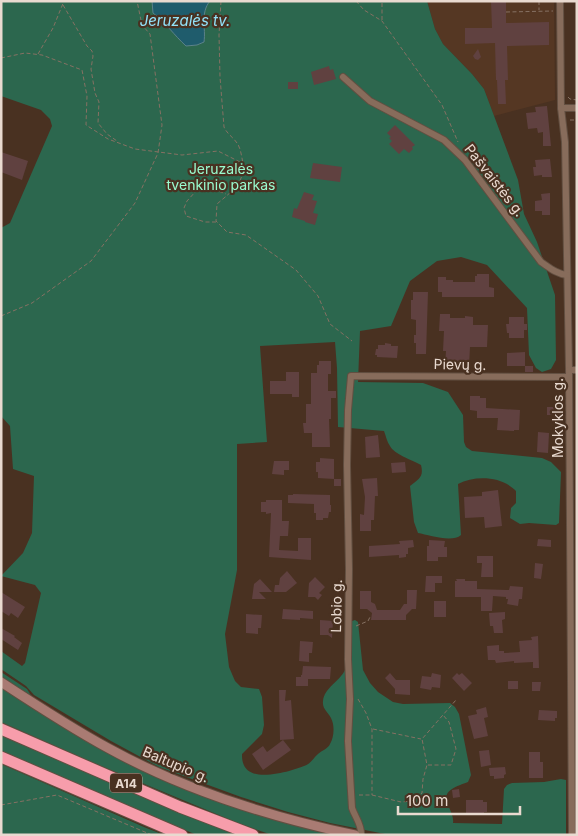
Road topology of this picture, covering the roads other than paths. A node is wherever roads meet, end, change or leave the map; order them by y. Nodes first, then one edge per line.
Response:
1 (560, 1) edge
2 (343, 77) dead end
3 (561, 108) junction
4 (577, 108) edge
5 (568, 275) junction
6 (577, 370) edge
7 (569, 374) junction
8 (351, 376) joint
9 (573, 466) edge
10 (1, 682) edge
11 (1, 729) edge
12 (1, 757) edge
13 (182, 835) edge
14 (252, 835) edge
15 (354, 835) edge
16 (361, 835) edge
17 (572, 835) edge

1 - 3 street, Mokyklos g.
2 - 5 street, Pašvaistės g.
3 - 4 street
3 - 5 street, Mokyklos g.
5 - 7 street, Mokyklos g.
6 - 7 street, Pievų g.
7 - 8 street, Pievų g.
7 - 9 street, Mokyklos g.
8 - 16 street, Lobio g.
9 - 17 street, Mokyklos g.
10 - 15 street, Baltupio g.
11 - 14 highway, A14
12 - 13 highway, A14

